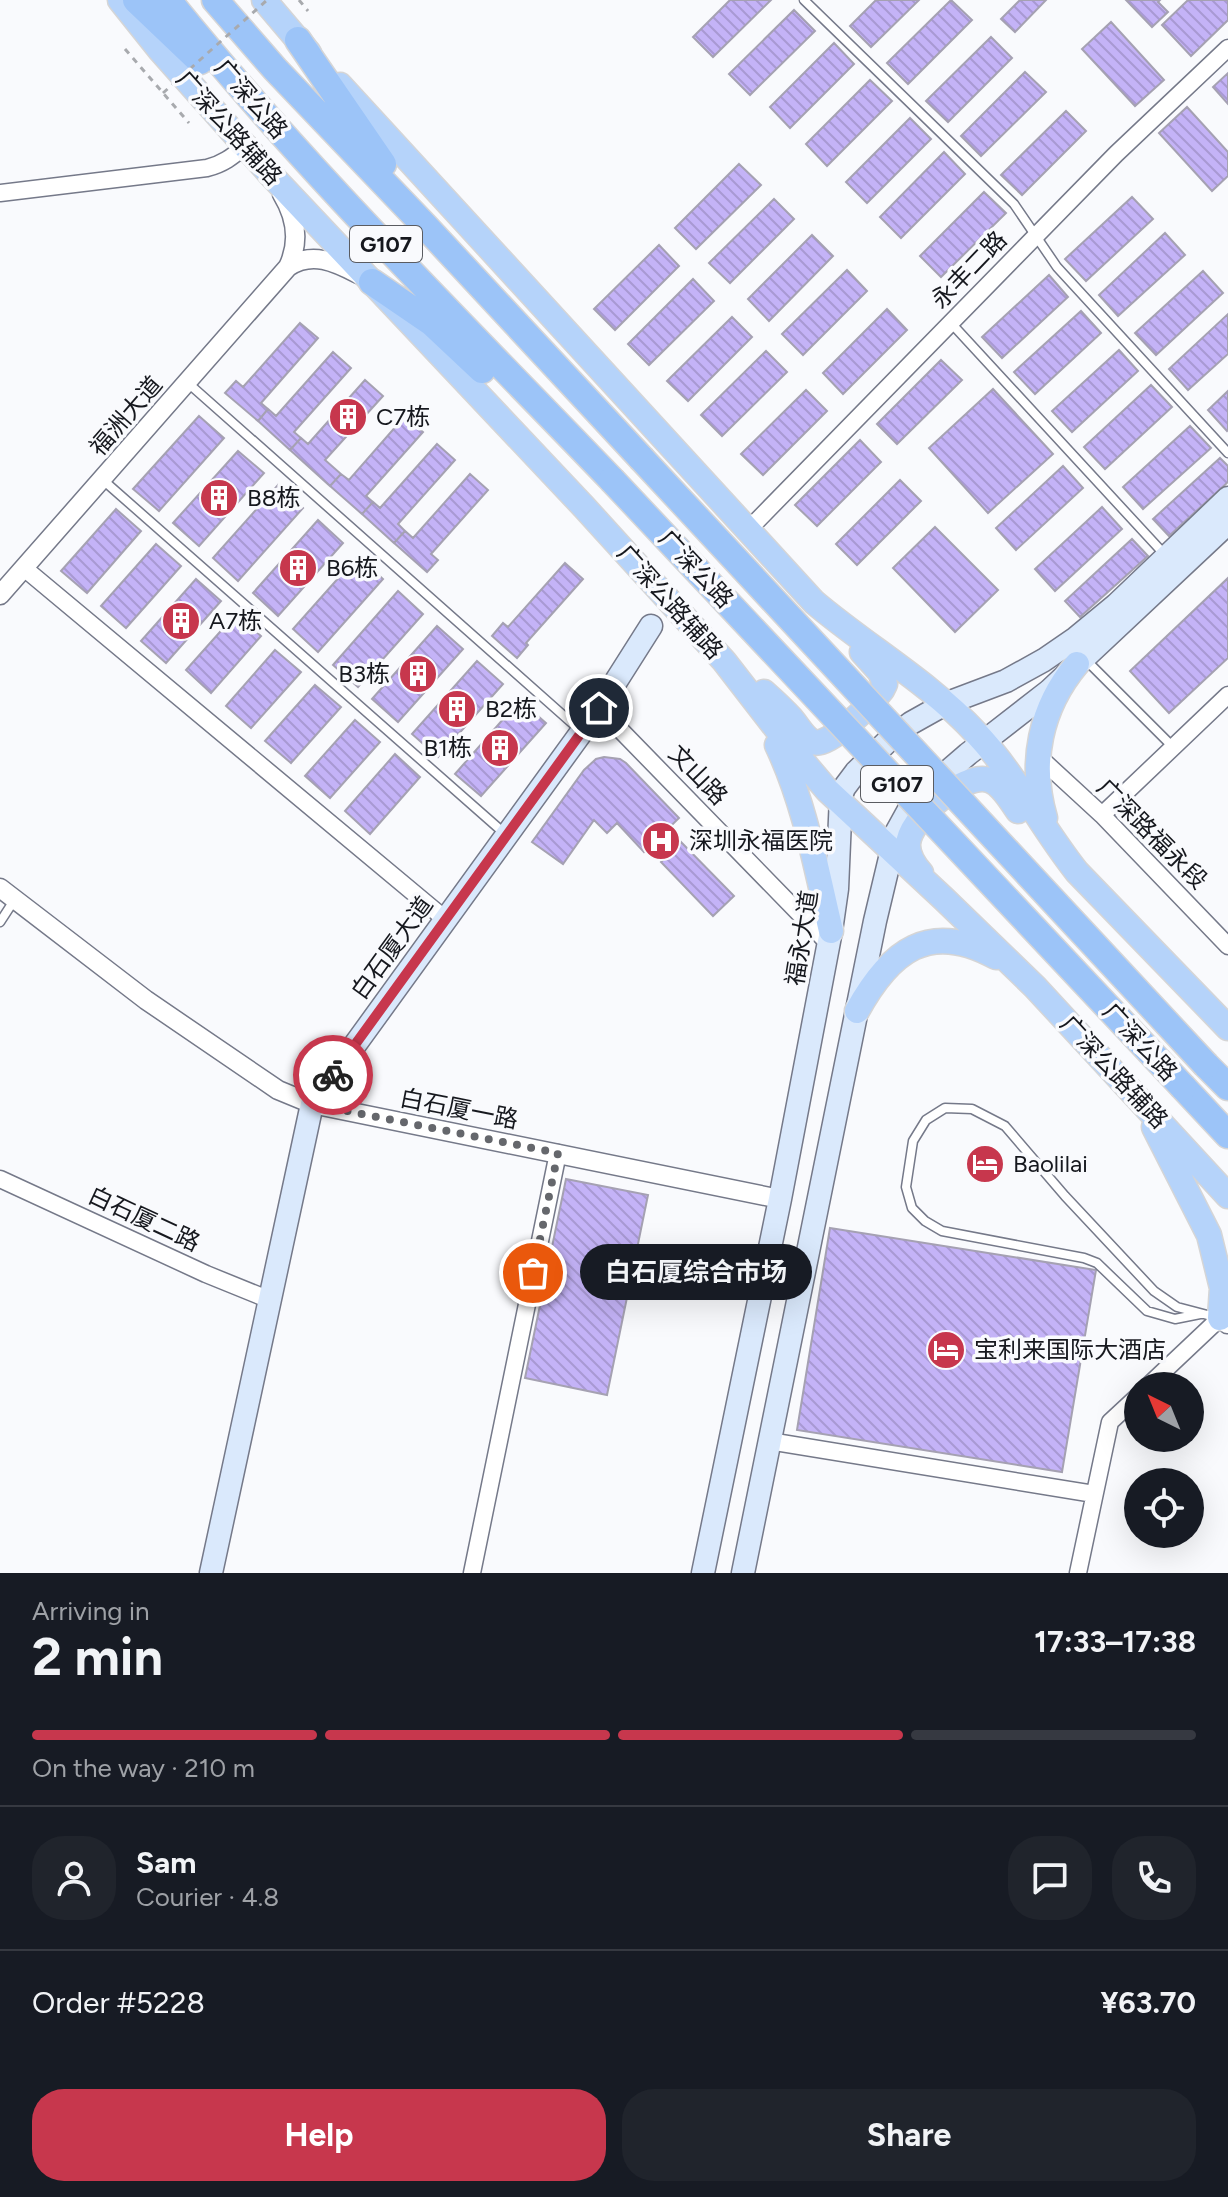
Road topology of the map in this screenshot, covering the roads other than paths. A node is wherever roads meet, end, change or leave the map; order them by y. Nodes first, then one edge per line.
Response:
1 (120, 0) edge
2 (136, 0) edge
3 (168, 0) edge
4 (215, 0) edge
5 (265, 0) edge
6 (804, 0) edge
7 (298, 40) junction
8 (1228, 48) edge
9 (289, 143) junction
10 (245, 146) junction
11 (270, 174) junction
12 (0, 193) edge
13 (426, 227) junction
14 (1036, 236) junction
15 (288, 267) junction
16 (372, 282) junction
17 (951, 323) junction
18 (187, 382) junction
19 (1228, 453) edge
20 (103, 479) junction
21 (612, 480) junction
22 (1228, 498) edge
23 (1228, 523) edge
24 (748, 530) junction
25 (1167, 556) junction
26 (24, 568) junction
27 (0, 595) edge
28 (814, 602) junction
29 (651, 626) dead end
30 (724, 661) junction
31 (1081, 661) junction
32 (1228, 695) edge
33 (757, 703) junction
34 (945, 704) junction
35 (599, 708) junction
36 (582, 732) junction
37 (984, 742) junction
38 (1173, 747) junction
39 (1039, 757) junction
40 (840, 804) junction
41 (1102, 815) junction
42 (507, 835) junction
43 (1057, 846) junction
44 (892, 851) junction
45 (1088, 884) junction
46 (7, 894) edge
47 (944, 899) junction
48 (445, 919) junction
49 (0, 922) edge
50 (830, 938) junction
51 (1228, 946) edge
52 (1035, 987) junction
53 (857, 1011) junction
54 (1228, 1028) edge
55 (1228, 1087) edge
56 (1140, 1099) junction
57 (312, 1104) junction
58 (1228, 1135) edge
59 (558, 1153) junction
60 (0, 1179) edge
61 (1228, 1196) edge
62 (780, 1199) junction
63 (270, 1300) junction
64 (1219, 1318) edge
65 (1163, 1372) edge
66 (1124, 1409) edge
67 (769, 1441) junction
68 (1094, 1494) junction
69 (211, 1573) edge
70 (472, 1573) edge
71 (703, 1573) edge
72 (743, 1573) edge
73 (1078, 1573) edge

1 - 10 main road, 广深公路辅路
2 - 9 highway
3 - 9 highway, 广深公路 / G107
4 - 13 highway, 广深公路 / G107
5 - 7 main road
6 - 14 lane
7 - 13 highway
7 - 24 main road
8 - 14 street, 永丰二路
9 - 21 highway, 广深公路 / G107
10 - 11 main road, 广深公路辅路
10 - 12 street
11 - 15 street
11 - 16 main road, 广深公路辅路
13 - 55 highway, 广深公路 / G107, bridge
14 - 17 street, 永丰二路
14 - 19 lane
15 - 16 street
15 - 18 street, 福洲大道
16 - 21 highway
16 - 30 main road, 广深公路辅路
17 - 24 street, 永丰二路
17 - 25 lane
18 - 20 street, 福洲大道
18 - 36 lane
20 - 26 street, 福洲大道
20 - 42 lane
21 - 58 highway, 广深公路 / G107, bridge
22 - 25 main road, 福永大道
23 - 31 main road
24 - 28 main road
25 - 34 main road, 福永大道
26 - 27 street, 福洲大道
26 - 48 street
28 - 30 main road
28 - 34 main road
29 - 35 main road, 白石厦大道
30 - 33 main road, 广深公路辅路
31 - 37 main road
31 - 38 lane
31 - 39 main road
32 - 38 street
33 - 40 main road, 广深公路辅路
33 - 50 main road
34 - 37 main road
34 - 40 main road, 福永大道
35 - 36 main road, 白石厦大道
35 - 50 street, 文山路
36 - 42 main road, 白石厦大道
37 - 43 main road
37 - 44 main road
38 - 41 street
39 - 41 street, 广深路福永段
39 - 43 main road
40 - 44 main road, 广深公路辅路
40 - 50 main road, 福永大道
41 - 51 street, 广深路福永段
42 - 48 main road, 白石厦大道
43 - 45 main road
44 - 47 main road, 广深公路辅路
44 - 53 main road
45 - 47 main road
45 - 54 main road
46 - 49 lane
46 - 57 street, 白石厦一路
47 - 52 main road, 广深公路辅路
48 - 57 main road, 白石厦大道
50 - 62 main road, 福永大道
52 - 53 main road
52 - 56 main road, 广深公路辅路
53 - 67 main road
56 - 61 main road, 广深公路辅路
56 - 64 main road
57 - 59 street, 白石厦一路
57 - 63 main road, 白石厦大道
59 - 62 street, 白石厦一路
59 - 70 street
60 - 63 street, 白石厦二路
62 - 71 main road, 福永大道
63 - 69 main road, 白石厦大道
64 - 64 lane
64 - 65 street
66 - 68 street
67 - 68 street
67 - 72 main road
68 - 73 street

